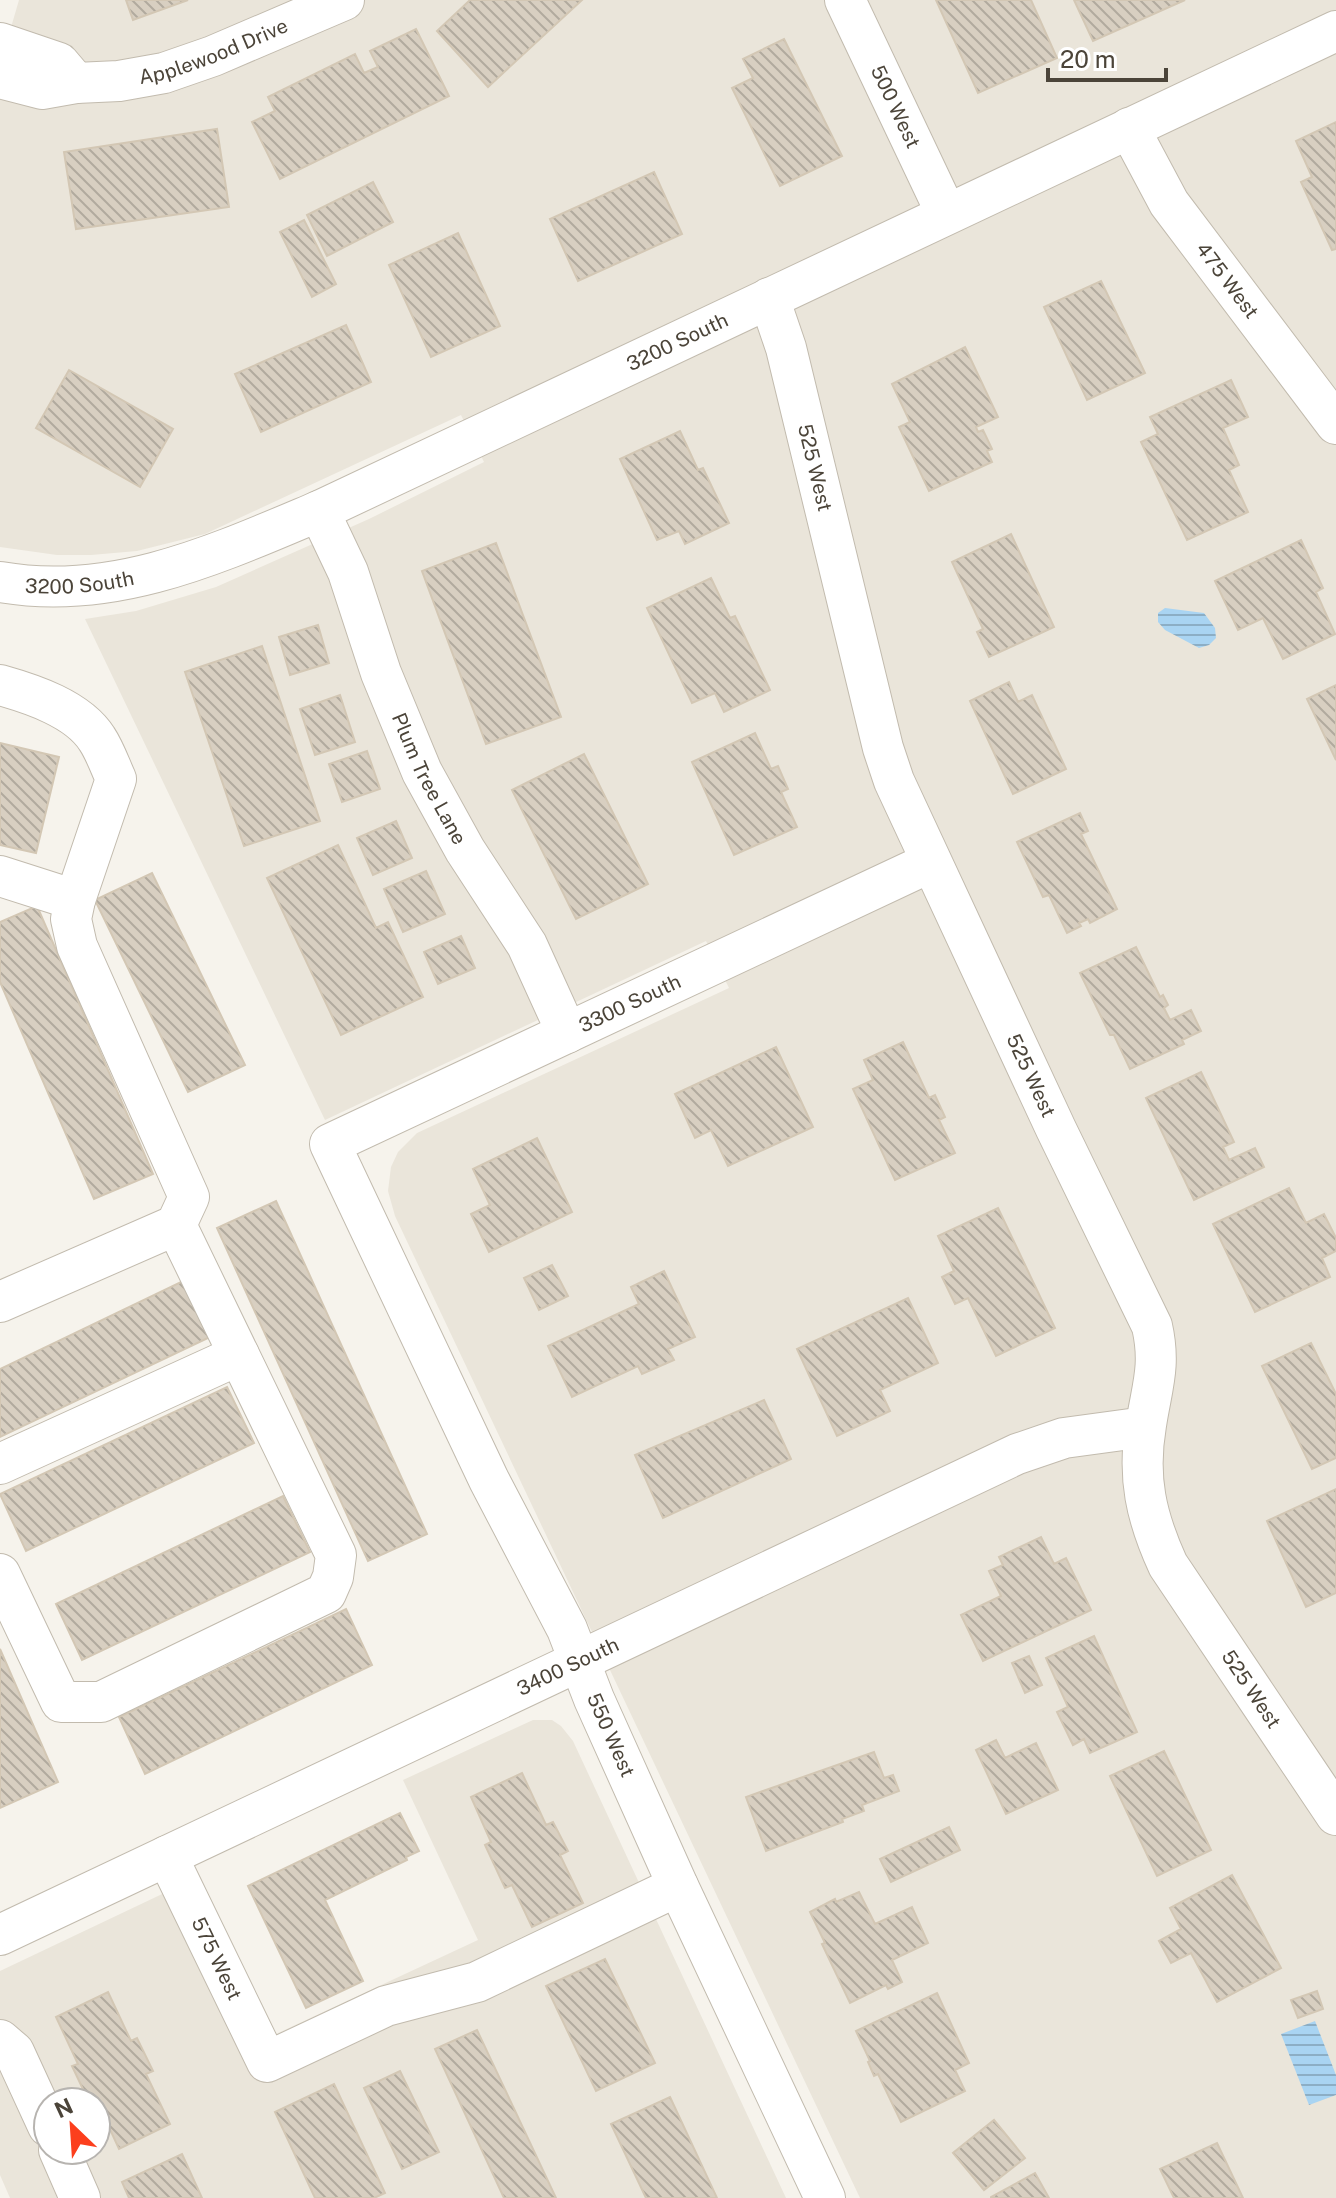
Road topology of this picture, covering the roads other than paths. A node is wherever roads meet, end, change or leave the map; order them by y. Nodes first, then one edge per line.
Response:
1 (344, 0) edge
2 (845, 0) edge
3 (1336, 31) edge
4 (0, 43) edge
5 (0, 78) edge
6 (76, 83) junction
7 (1129, 128) junction
8 (946, 213) junction
9 (769, 298) junction
10 (1336, 424) edge
11 (319, 511) junction
12 (0, 582) edge
13 (0, 685) edge
14 (931, 862) junction
15 (0, 876) edge
16 (75, 900) junction
17 (567, 1033) junction
18 (330, 1144) joint
19 (176, 1225) junction
20 (0, 1302) edge
21 (239, 1355) junction
22 (1145, 1427) junction
23 (0, 1464) edge
24 (0, 1574) edge
25 (579, 1661) junction
26 (1336, 1815) edge
27 (167, 1856) junction
28 (678, 1886) junction
29 (0, 1935) edge
30 (0, 2040) edge
31 (32, 2091) edge
32 (66, 2166) edge
33 (80, 2198) edge
34 (825, 2198) edge

1 - 6 street, Applewood Drive
2 - 8 street, 500 West
3 - 7 street, 3200 South
4 - 6 street
5 - 6 street, Applewood Drive
7 - 8 street, 3200 South
7 - 10 street, 475 West
8 - 9 street, 3200 South
9 - 11 street, 3200 South
9 - 14 street, 525 West
11 - 12 street, 3200 South
11 - 17 street, Plum Tree Lane
13 - 16 street
14 - 17 street, 3300 South
14 - 22 street, 525 West
15 - 16 street
16 - 19 street
17 - 18 street, 3300 South
18 - 25 street, 550 West
19 - 20 street
19 - 21 street
21 - 23 street
21 - 24 street
22 - 25 street, 3400 South
22 - 26 street, 525 West
25 - 27 street, 3400 South
25 - 28 street, 550 West
27 - 28 street, 575 West
27 - 29 street, 3400 South
28 - 34 street, 550 West
30 - 31 street
32 - 33 street

